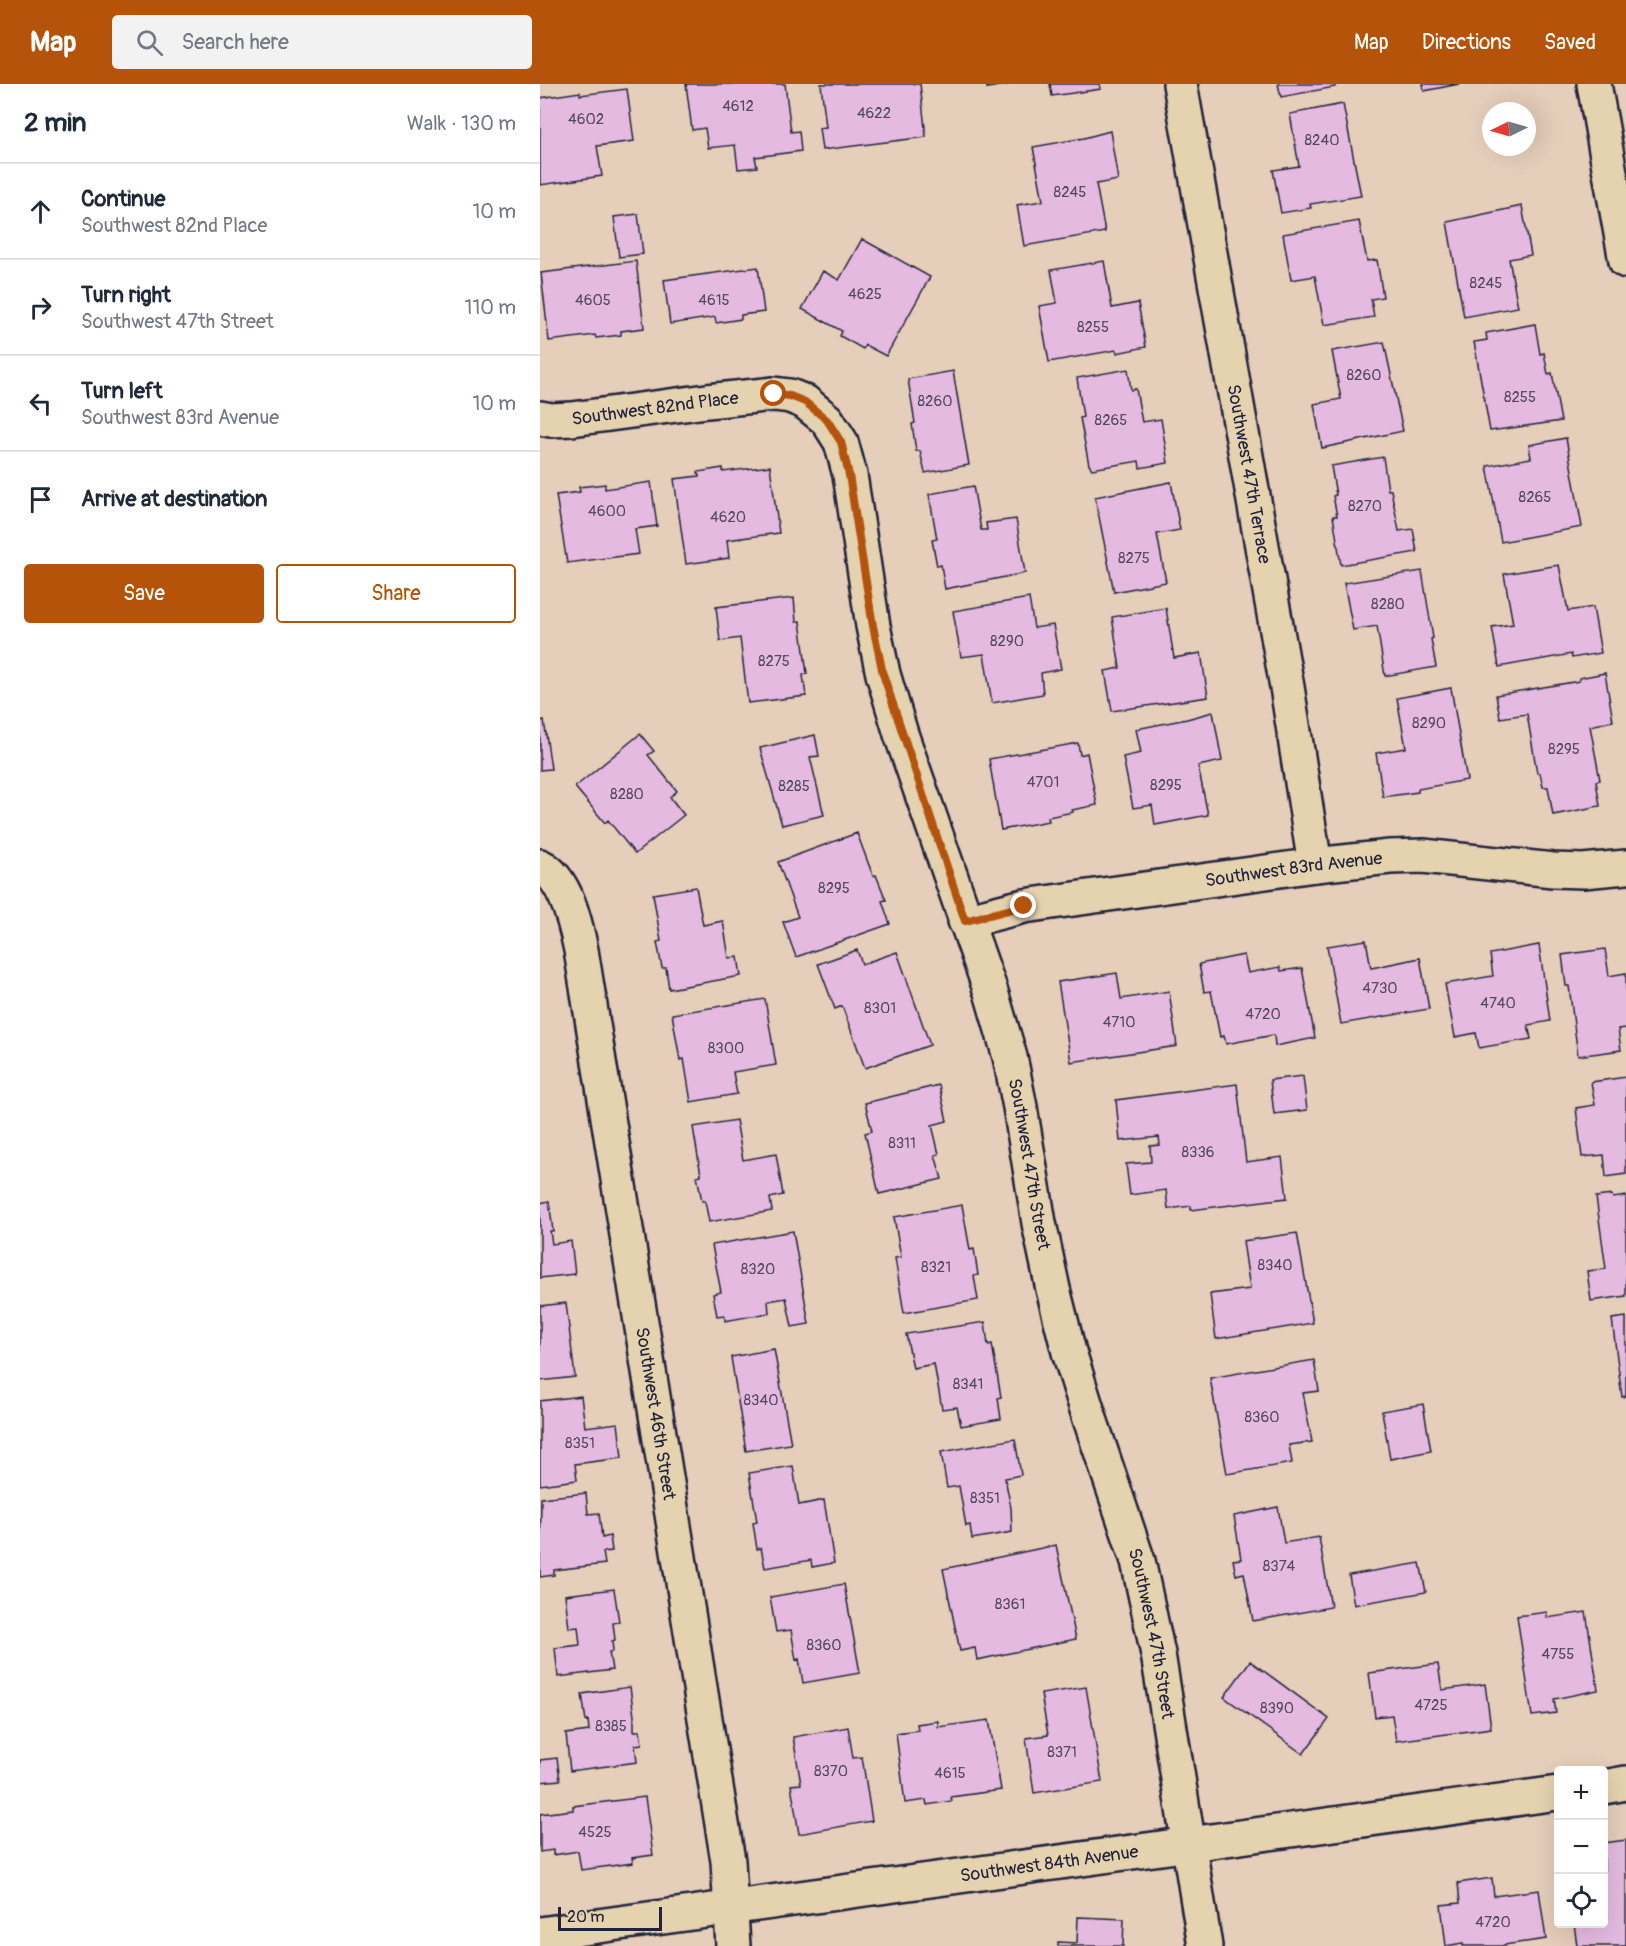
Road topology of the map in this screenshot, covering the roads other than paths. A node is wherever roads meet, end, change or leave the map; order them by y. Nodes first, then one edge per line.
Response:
1 (1180, 84) edge
2 (1594, 84) edge
3 (1626, 261) edge
4 (805, 402) joint
5 (540, 418) edge
6 (1315, 865) junction
7 (1626, 867) edge
8 (550, 875) edge
9 (965, 921) junction
10 (1626, 1783) edge
11 (1608, 1785) edge
12 (1554, 1794) edge
13 (1188, 1845) junction
14 (731, 1907) junction
15 (540, 1934) edge
16 (733, 1946) edge
17 (1205, 1946) edge

1 - 6 street, Southwest 47th Terrace
2 - 3 street
4 - 5 street, Southwest 82nd Place
4 - 9 street, Southwest 47th Street
6 - 7 street, Southwest 83rd Avenue
6 - 9 street, Southwest 83rd Avenue
8 - 14 street, Southwest 46th Street
9 - 13 street, Southwest 47th Street
10 - 11 street
12 - 13 street, Southwest 84th Avenue
13 - 14 street, Southwest 84th Avenue
13 - 17 street, Southwest 47th Street
14 - 15 street, Southwest 84th Avenue
14 - 16 street, Southwest 46th Street

